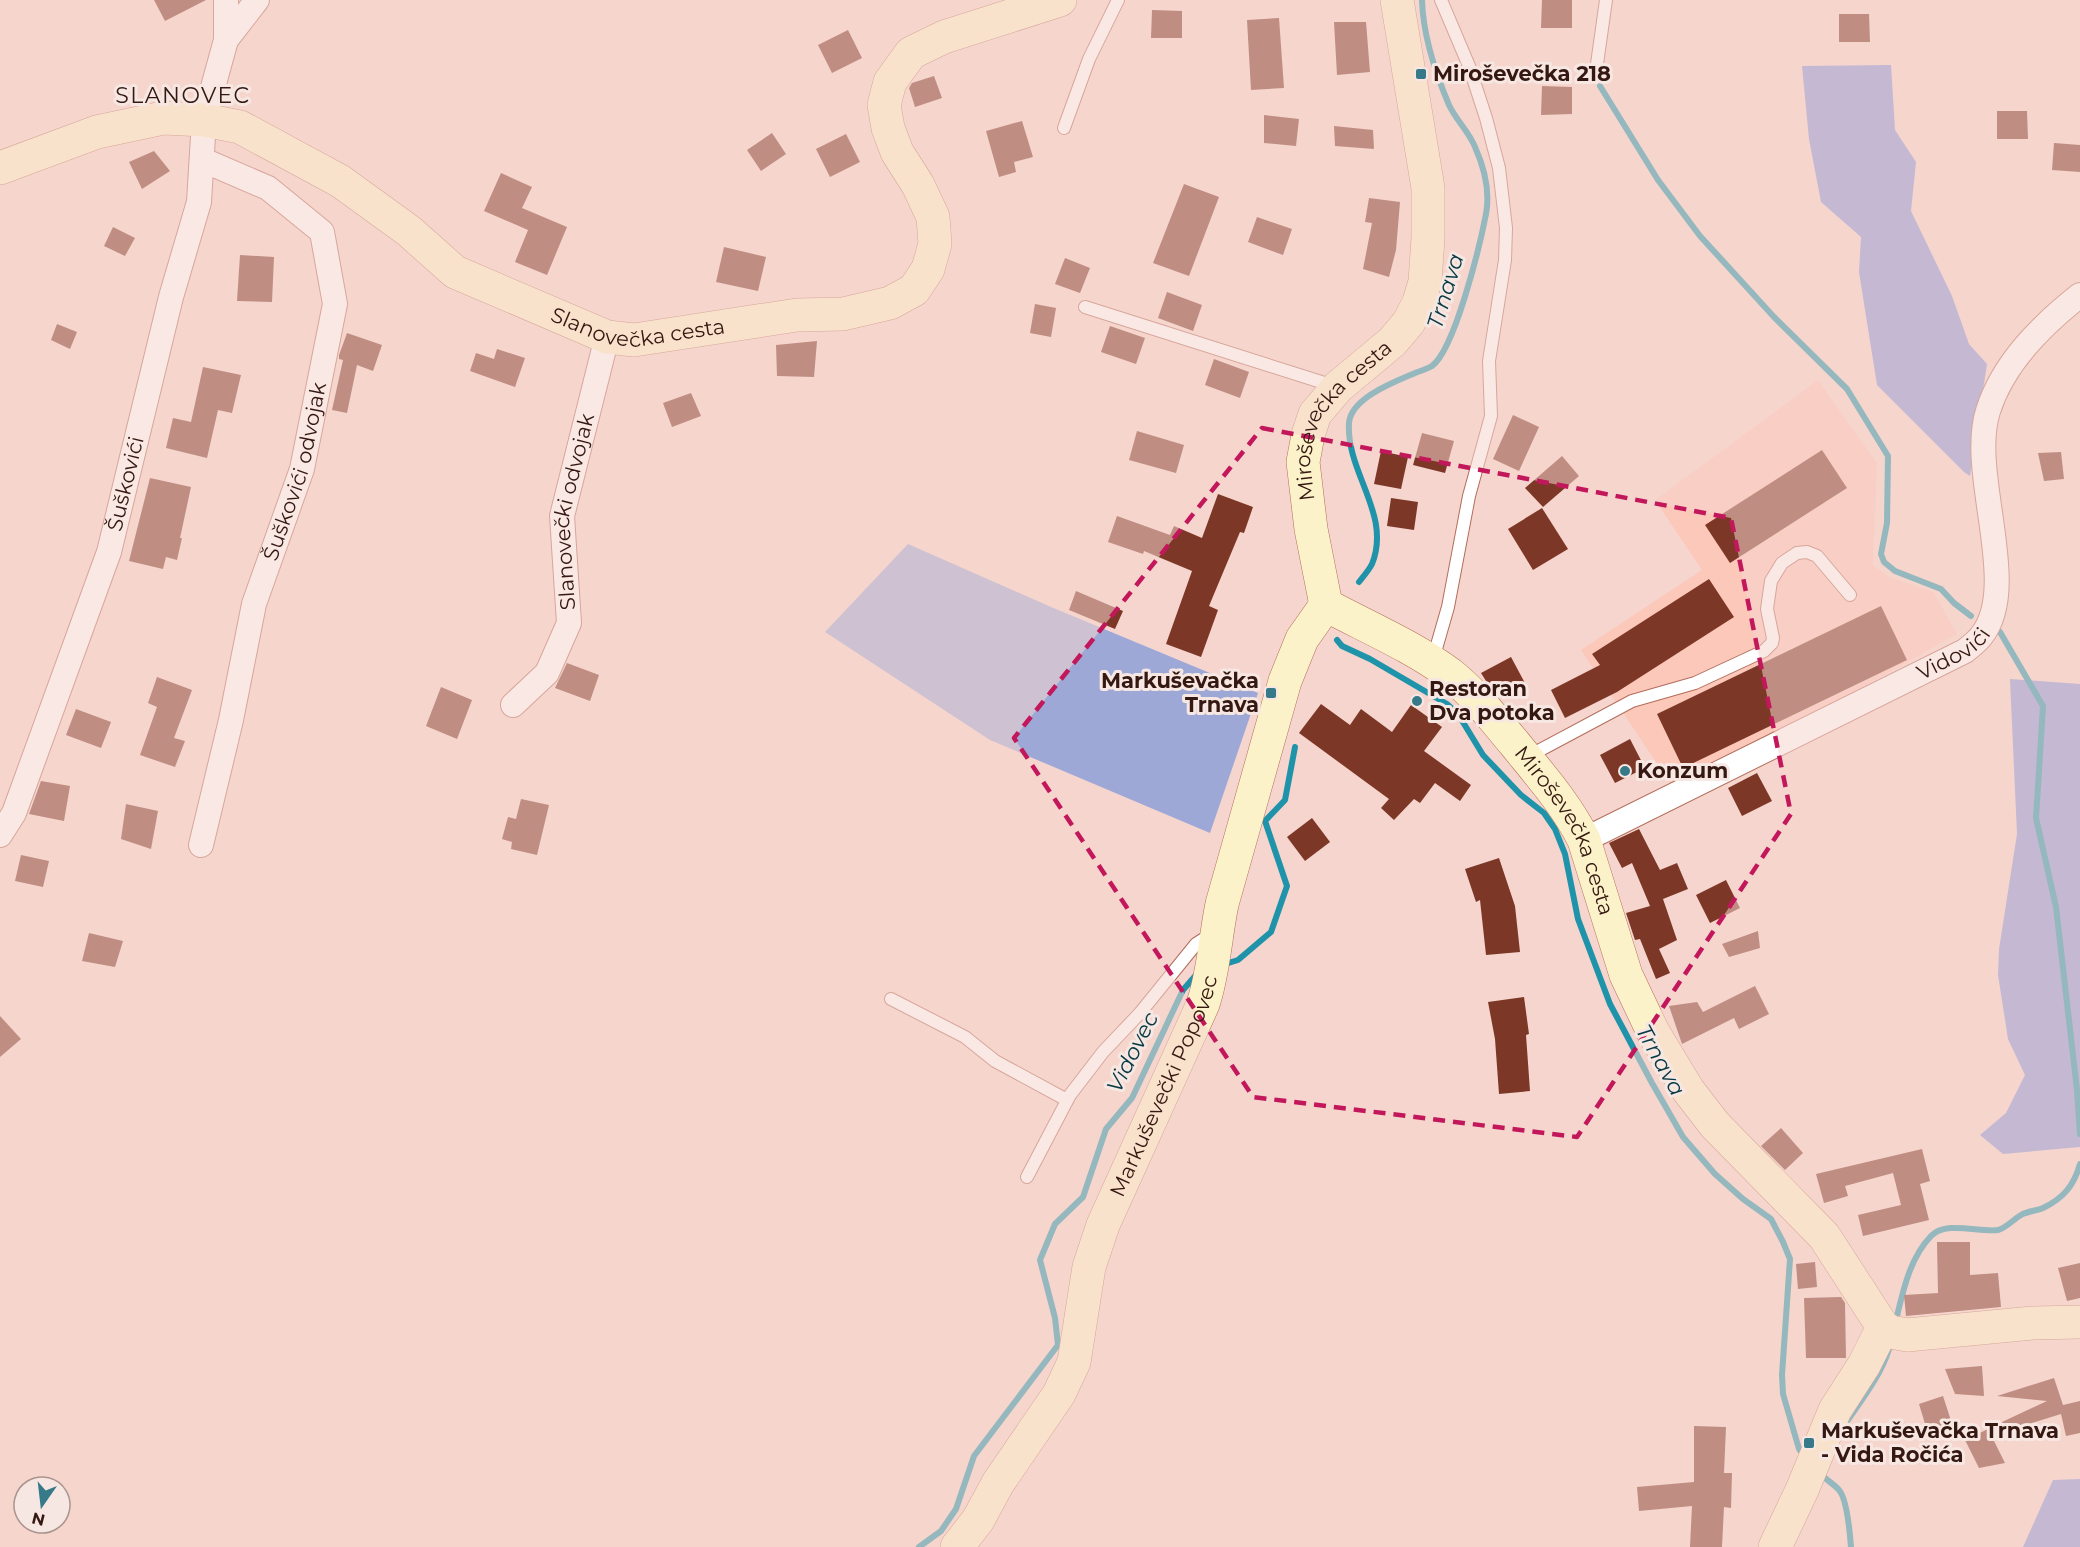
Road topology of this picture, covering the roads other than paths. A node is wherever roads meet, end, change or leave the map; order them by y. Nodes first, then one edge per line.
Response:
1 (226, 0) edge
2 (1060, 0) edge
3 (1118, 0) edge
4 (1397, 0) edge
5 (1441, 0) edge
6 (1606, 0) edge
7 (256, 1) edge
8 (226, 40) junction
9 (1597, 64) dead end
10 (204, 120) junction
11 (1064, 128) dead end
12 (203, 160) junction
13 (0, 168) edge
14 (2080, 294) edge
15 (1085, 306) dead end
16 (607, 337) junction
17 (1338, 387) junction
18 (1850, 595) dead end
19 (1326, 605) junction
20 (1432, 663) junction
21 (513, 705) dead end
22 (1526, 758) junction
23 (0, 835) edge
24 (1584, 840) junction
25 (201, 845) dead end
26 (1215, 950) junction
27 (891, 999) dead end
28 (1067, 1101) junction
29 (1027, 1177) dead end
30 (2080, 1322) edge
31 (1884, 1327) junction
32 (957, 1547) edge
33 (1775, 1547) edge

1 - 8 street
2 - 16 street, Slanovečka cesta
3 - 11 lane
4 - 17 street, Miroševečka cesta
5 - 20 lane
6 - 9 lane
7 - 8 street
8 - 10 street, Šuškovići
10 - 12 street, Šuškovići
10 - 13 street, Slanovečka cesta
10 - 16 street, Slanovečka cesta
12 - 23 street, Šuškovići
12 - 25 street, Šuškovići odvojak
14 - 24 street, Vidovići
15 - 17 lane
16 - 21 street, Slanovečki odvojak
17 - 19 street, Miroševečka cesta
18 - 22 lane
19 - 20 street, Miroševečka cesta
19 - 26 street, Markuševečki Popovec
20 - 22 street, Miroševečka cesta
22 - 24 street, Miroševečka cesta
24 - 31 street, Miroševečka cesta
26 - 28 lane
26 - 32 street, Markuševečki Popovec
27 - 28 lane
28 - 29 lane
30 - 31 street
31 - 33 street

